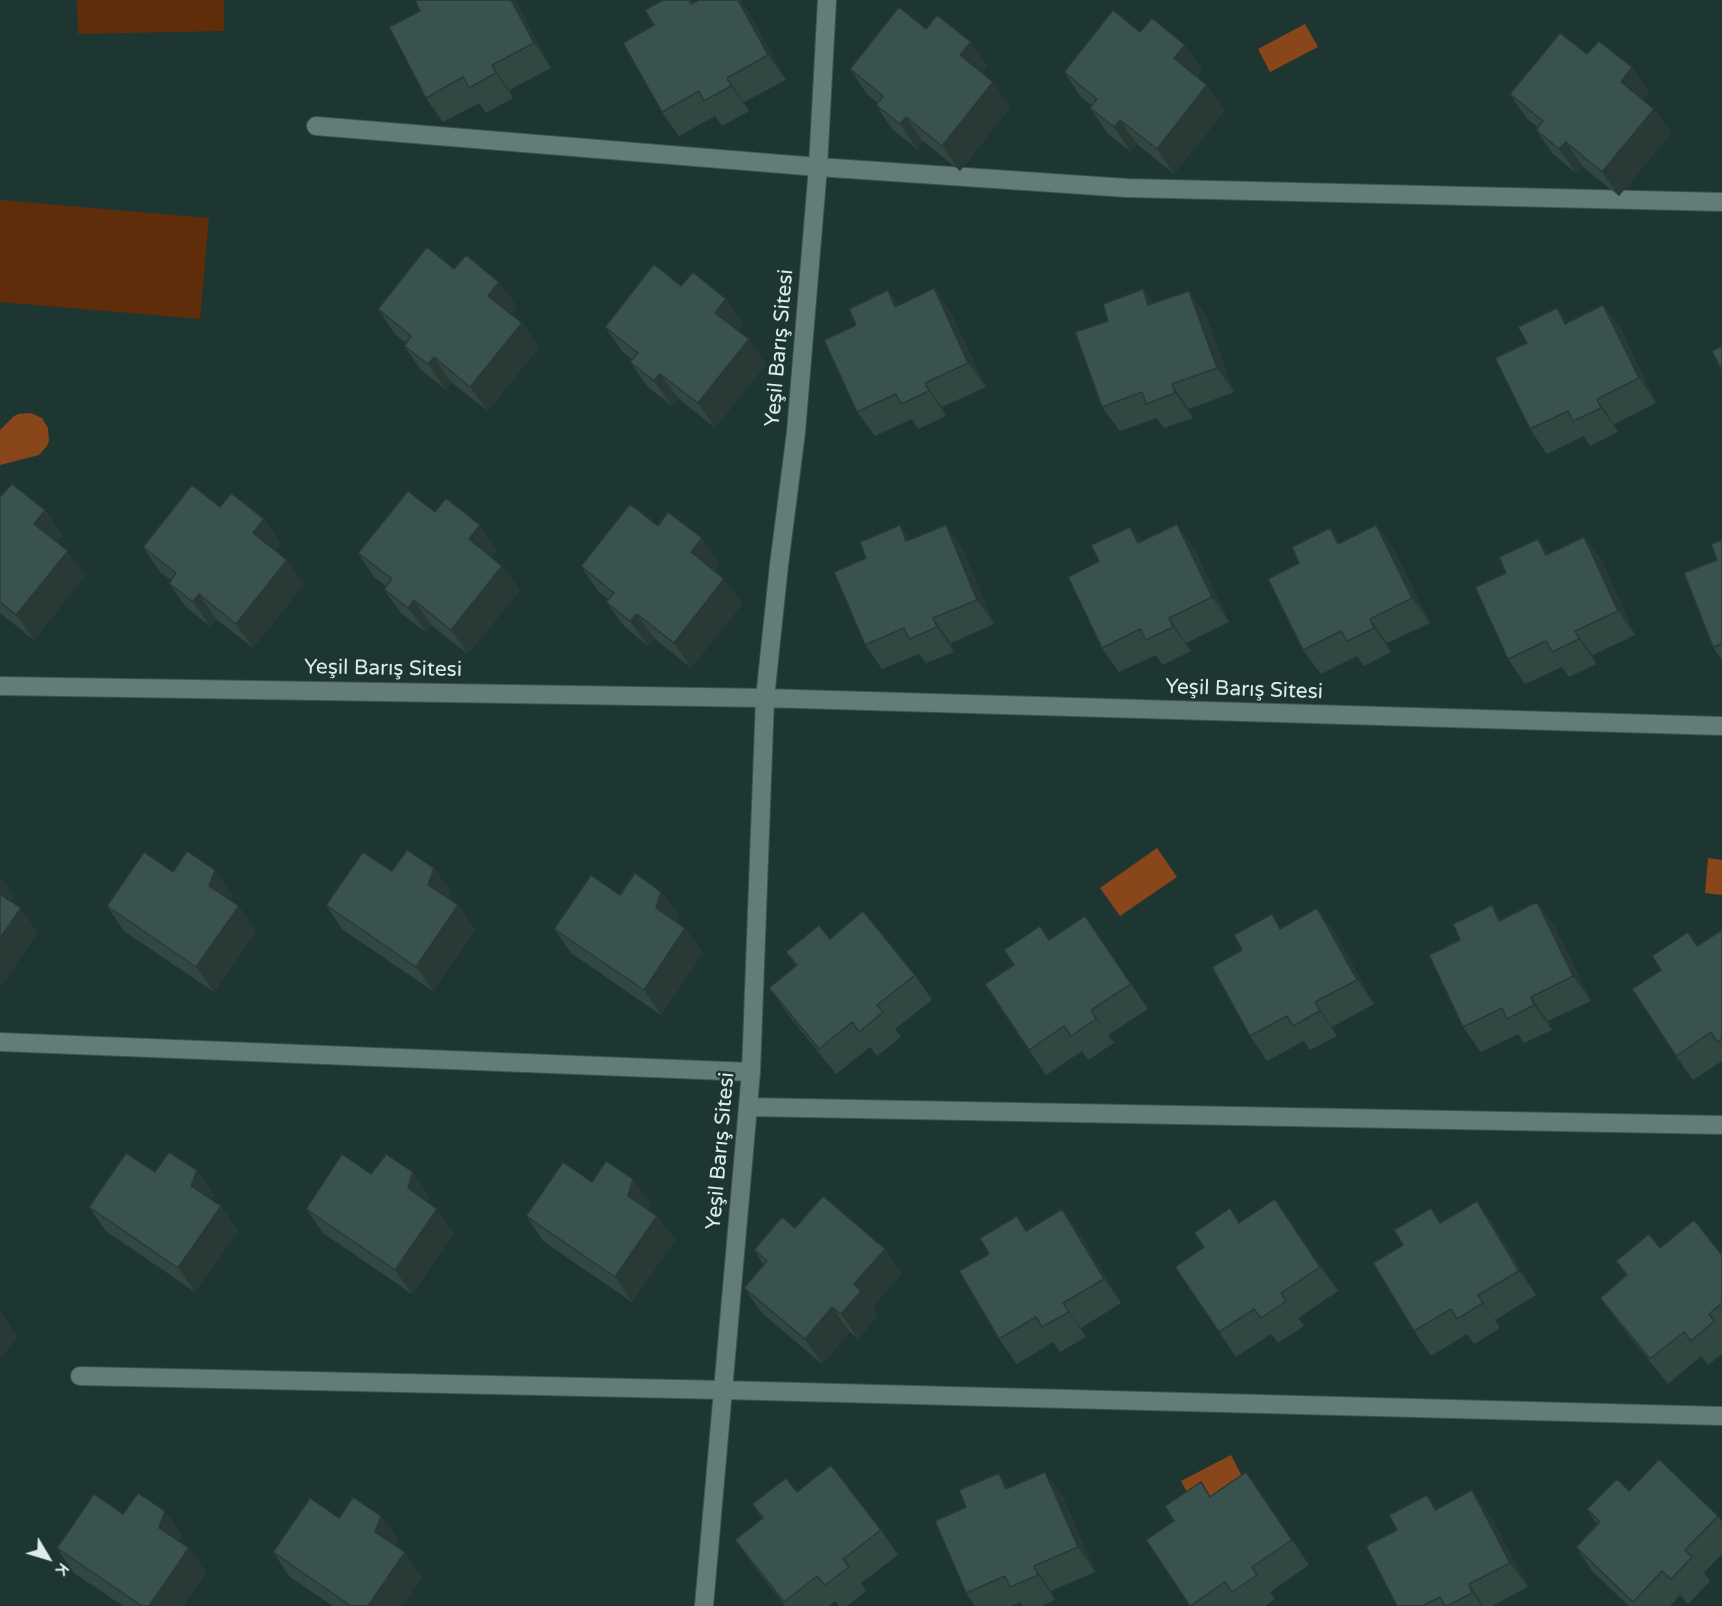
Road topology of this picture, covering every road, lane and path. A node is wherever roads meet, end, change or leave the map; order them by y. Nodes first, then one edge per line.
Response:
1 (827, 0) edge
2 (316, 126) dead end
3 (818, 167) junction
4 (1722, 202) edge
5 (0, 686) edge
6 (765, 698) junction
7 (1722, 726) edge
8 (0, 1042) edge
9 (751, 1072) junction
10 (748, 1107) junction
11 (1722, 1125) edge
12 (80, 1376) dead end
13 (723, 1390) junction
14 (1722, 1416) edge
15 (704, 1606) edge

1 - 3 street, Yeşil Barış Sitesi
2 - 3 street
3 - 4 street
3 - 6 street, Yeşil Barış Sitesi
5 - 6 street, Yeşil Barış Sitesi
6 - 7 street, Yeşil Barış Sitesi
6 - 9 street, Yeşil Barış Sitesi
8 - 9 street
9 - 10 street, Yeşil Barış Sitesi
10 - 11 street
10 - 13 street, Yeşil Barış Sitesi
12 - 13 street
13 - 14 street
13 - 15 street, Yeşil Barış Sitesi

